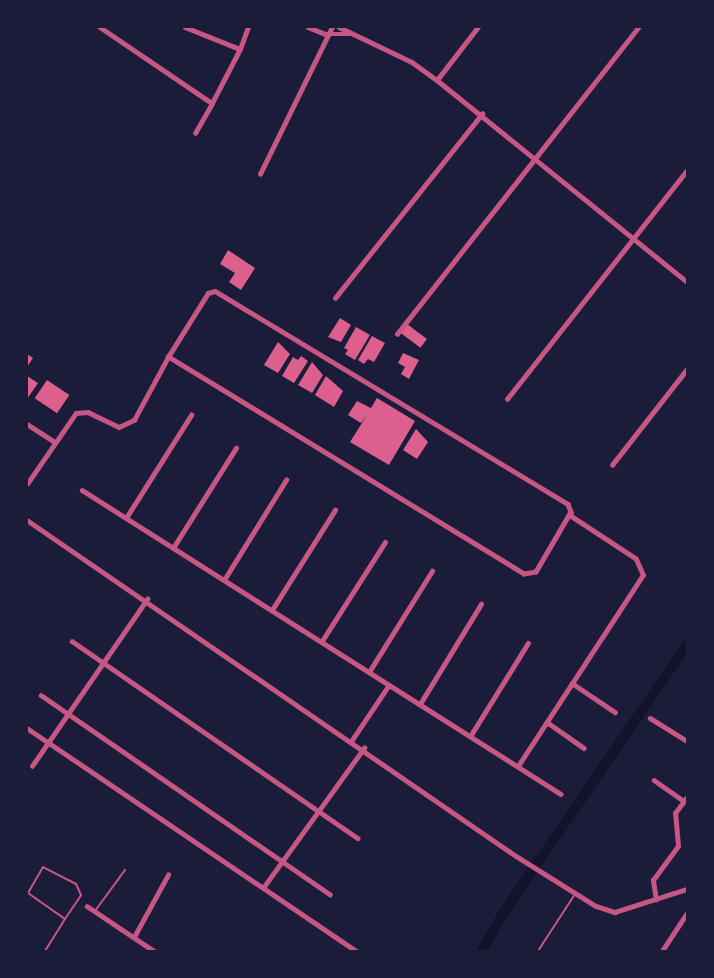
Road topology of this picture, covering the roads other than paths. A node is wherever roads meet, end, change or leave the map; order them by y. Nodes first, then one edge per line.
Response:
1 (99, 27) edge
2 (186, 27) edge
3 (248, 27) edge
4 (308, 27) edge
5 (332, 27) edge
6 (339, 27) edge
7 (353, 27) edge
8 (478, 27) edge
9 (639, 27) edge
10 (329, 34) junction
11 (350, 34) junction
12 (240, 49) junction
13 (437, 80) junction
14 (212, 103) junction
15 (482, 114) junction
16 (195, 133) dead end
17 (536, 158) junction
18 (687, 170) edge
19 (260, 174) dead end
20 (633, 238) junction
21 (687, 282) edge
22 (335, 298) dead end
23 (397, 334) dead end
24 (168, 357) junction
25 (687, 369) edge
26 (507, 399) dead end
27 (191, 415) dead end
28 (27, 424) edge
29 (55, 442) junction
30 (236, 448) dead end
31 (612, 465) dead end
32 (286, 480) dead end
33 (27, 484) edge
34 (82, 490) dead end
35 (335, 510) dead end
36 (570, 514) junction
37 (126, 518) junction
38 (27, 520) edge
39 (385, 542) dead end
40 (173, 548) junction
41 (432, 571) dead end
42 (224, 580) junction
43 (147, 599) junction
44 (482, 604) dead end
45 (272, 610) junction
46 (72, 641) dead end
47 (322, 641) junction
48 (528, 643) dead end
49 (103, 662) junction
50 (369, 672) junction
51 (572, 683) junction
52 (389, 685) junction
53 (40, 695) dead end
54 (420, 704) junction
55 (615, 712) dead end
56 (67, 714) junction
57 (650, 718) dead end
58 (547, 722) junction
59 (27, 728) edge
60 (471, 735) junction
61 (351, 740) junction
62 (687, 741) edge
63 (48, 743) junction
64 (364, 748) junction
65 (584, 748) dead end
66 (32, 766) dead end
67 (518, 766) junction
68 (654, 780) dead end
69 (561, 794) dead end
70 (686, 799) edge
71 (319, 810) junction
72 (358, 838) dead end
73 (284, 862) junction
74 (125, 870) dead end
75 (168, 875) dead end
76 (263, 888) junction
77 (687, 889) edge
78 (330, 894) dead end
79 (575, 894) junction
80 (656, 900) junction
81 (87, 906) dead end
82 (95, 911) junction
83 (687, 913) edge
84 (65, 919) junction
85 (134, 937) junction
86 (45, 951) edge
87 (154, 951) edge
88 (356, 951) edge
89 (538, 951) edge
90 (662, 951) edge

1 - 14 street
2 - 12 street
3 - 12 street
4 - 10 street
5 - 10 street
6 - 11 street
7 - 11 street
8 - 13 street
9 - 17 street
10 - 11 street
10 - 19 street
11 - 13 street
12 - 14 street
13 - 15 street
14 - 16 street
15 - 17 street
15 - 22 street
17 - 20 street
17 - 23 street
18 - 20 street
20 - 21 street
20 - 26 street
24 - 29 street
24 - 36 street
24 - 36 street
25 - 31 street
27 - 37 street
28 - 29 street
29 - 33 street
30 - 40 street
32 - 42 street
34 - 37 street
35 - 45 street
36 - 51 street
37 - 40 street
38 - 43 street
39 - 47 street
40 - 42 street
41 - 50 street
42 - 45 street
43 - 49 street
43 - 61 street
44 - 54 street
45 - 47 street
46 - 49 street
47 - 50 street
48 - 60 street
49 - 56 street
49 - 71 street
50 - 52 street
51 - 55 street
51 - 58 street
52 - 54 street
52 - 61 street
53 - 56 street
54 - 60 street
56 - 63 street
56 - 73 street
57 - 62 street
58 - 65 street
58 - 67 street
59 - 63 street
60 - 67 street
61 - 64 street
63 - 66 street
63 - 76 street
64 - 71 street
64 - 79 street
67 - 69 street
68 - 70 street
70 - 80 street
71 - 72 street
71 - 73 street
73 - 76 street
73 - 78 street
74 - 82 lane
75 - 85 street
76 - 88 street
77 - 80 street
79 - 80 street
79 - 89 lane
81 - 82 street
82 - 85 street
83 - 90 street
84 - 84 lane
84 - 86 lane
85 - 87 street

